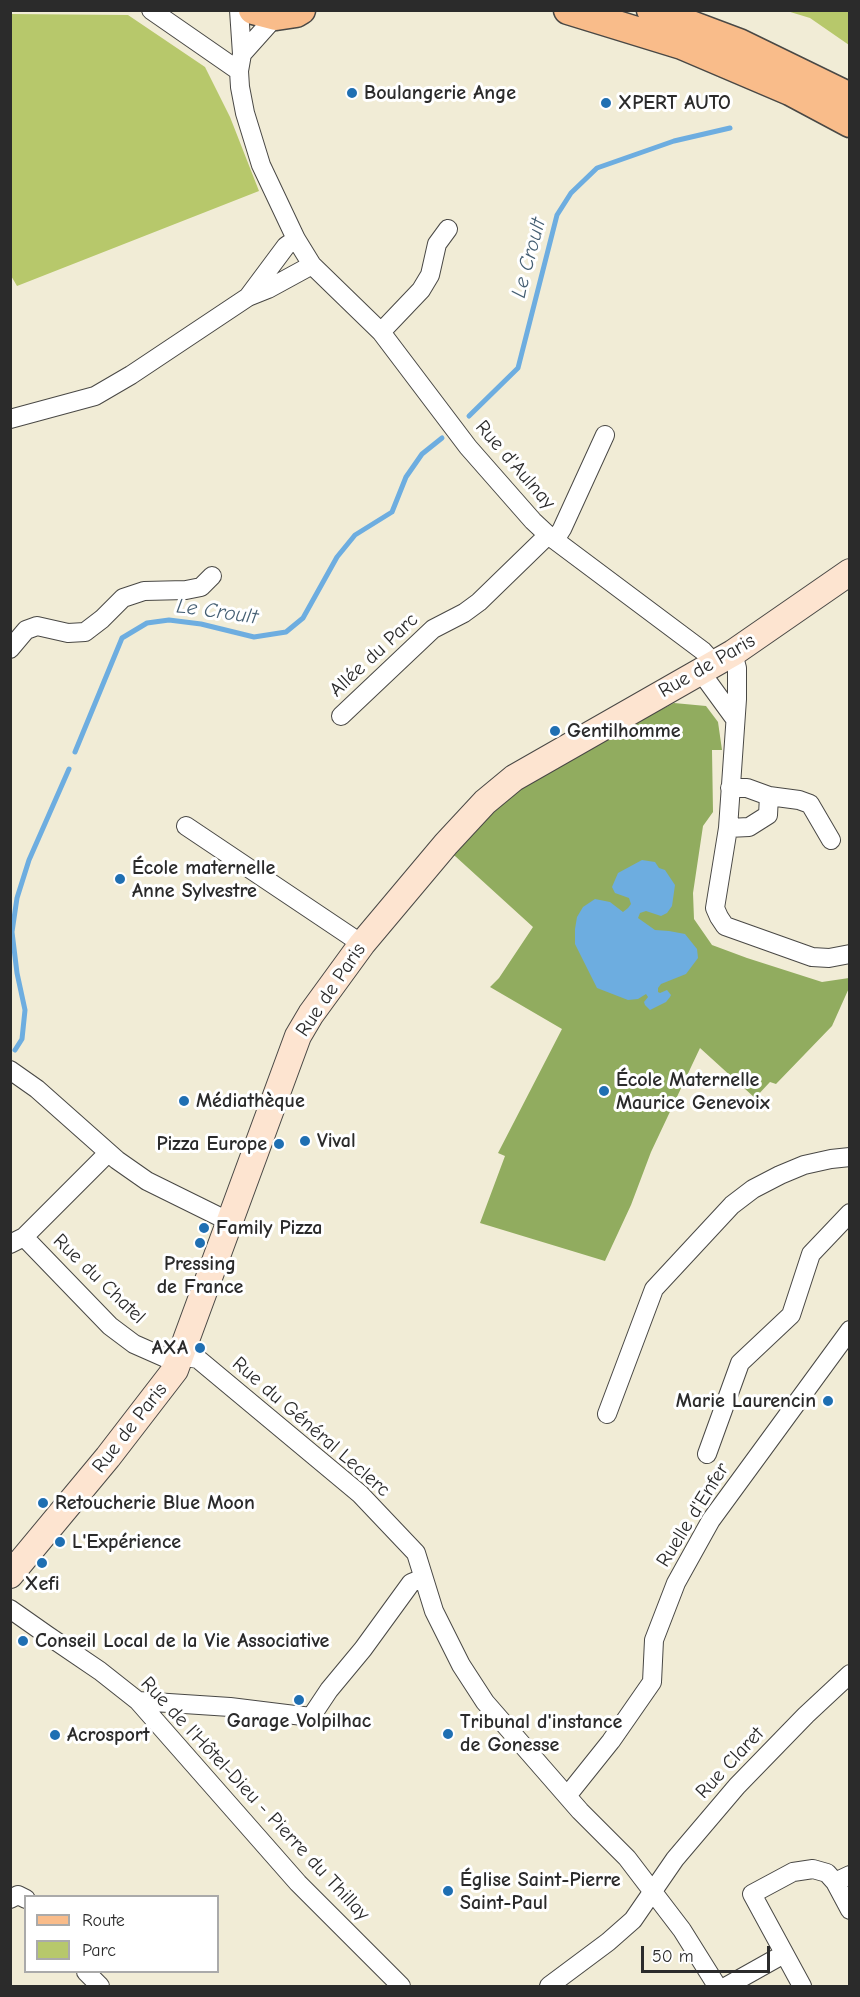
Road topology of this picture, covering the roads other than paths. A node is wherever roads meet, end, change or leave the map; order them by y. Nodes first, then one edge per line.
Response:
1 (151, 10) edge
2 (239, 10) edge
3 (568, 10) edge
4 (651, 10) edge
5 (276, 12) edge
6 (240, 62) junction
7 (849, 97) edge
8 (849, 123) edge
9 (448, 229) dead end
10 (296, 239) junction
11 (312, 265) junction
12 (248, 297) junction
13 (381, 332) junction
14 (10, 420) edge
15 (604, 435) dead end
16 (551, 538) junction
17 (849, 572) edge
18 (212, 576) dead end
19 (10, 649) edge
20 (715, 662) junction
21 (341, 716) dead end
22 (735, 719) junction
23 (730, 788) junction
24 (769, 796) junction
25 (186, 826) dead end
26 (728, 828) junction
27 (831, 840) dead end
28 (362, 944) junction
29 (849, 954) edge
30 (10, 1070) edge
31 (108, 1153) junction
32 (849, 1157) edge
33 (849, 1214) edge
34 (228, 1221) junction
35 (17, 1240) edge
36 (849, 1330) edge
37 (180, 1356) junction
38 (607, 1414) dead end
39 (707, 1454) dead end
40 (10, 1575) edge
41 (423, 1578) junction
42 (10, 1609) edge
43 (849, 1674) edge
44 (138, 1701) junction
45 (567, 1796) junction
46 (842, 1878) edge
47 (653, 1891) junction
48 (24, 1898) edge
49 (10, 1899) edge
50 (849, 1910) edge
51 (784, 1954) junction
52 (89, 1973) edge
53 (100, 1986) edge
54 (401, 1986) edge
55 (549, 1986) edge
56 (717, 1986) edge
57 (727, 1986) edge
58 (802, 1986) edge

1 - 6 street
2 - 6 street, Rue d'Aulnay
3 - 8 main road
4 - 7 main road
5 - 6 street
6 - 10 street, Rue d'Aulnay
9 - 13 street
10 - 11 street, Rue d'Aulnay
10 - 12 street
11 - 12 street
11 - 13 street, Rue d'Aulnay
12 - 14 street
13 - 16 street, Rue d'Aulnay
15 - 16 street, Allée du Parc
16 - 20 street, Rue d'Aulnay
16 - 21 street, Allée du Parc
17 - 20 street, Rue de Paris
18 - 19 street
20 - 22 street, Rue d'Aulnay
20 - 22 street
20 - 28 street, Rue de Paris
22 - 23 street
23 - 24 street
23 - 26 street
24 - 26 street
24 - 27 street
25 - 28 street
26 - 29 street
28 - 34 street, Rue de Paris
30 - 31 street
31 - 34 street
31 - 35 street
32 - 38 street
33 - 39 street
34 - 37 street, Rue de Paris
35 - 37 street, Rue du Chatel
36 - 45 street, Ruelle d'Enfer
37 - 40 street, Rue de Paris
37 - 41 street, Rue du Général Leclerc
41 - 44 street
41 - 45 street, Rue du Général Leclerc
42 - 44 street, Rue de l'Hôtel-Dieu - Pierre du Thillay
43 - 47 street, Rue Claret
44 - 54 street, Rue de l'Hôtel-Dieu - Pierre du Thillay
45 - 47 street, Rue du Général Leclerc
46 - 50 street
46 - 51 street
47 - 55 street, Rue Claret
47 - 56 street, Rue du Général Leclerc
48 - 49 street
51 - 57 street
51 - 58 street
52 - 53 street

